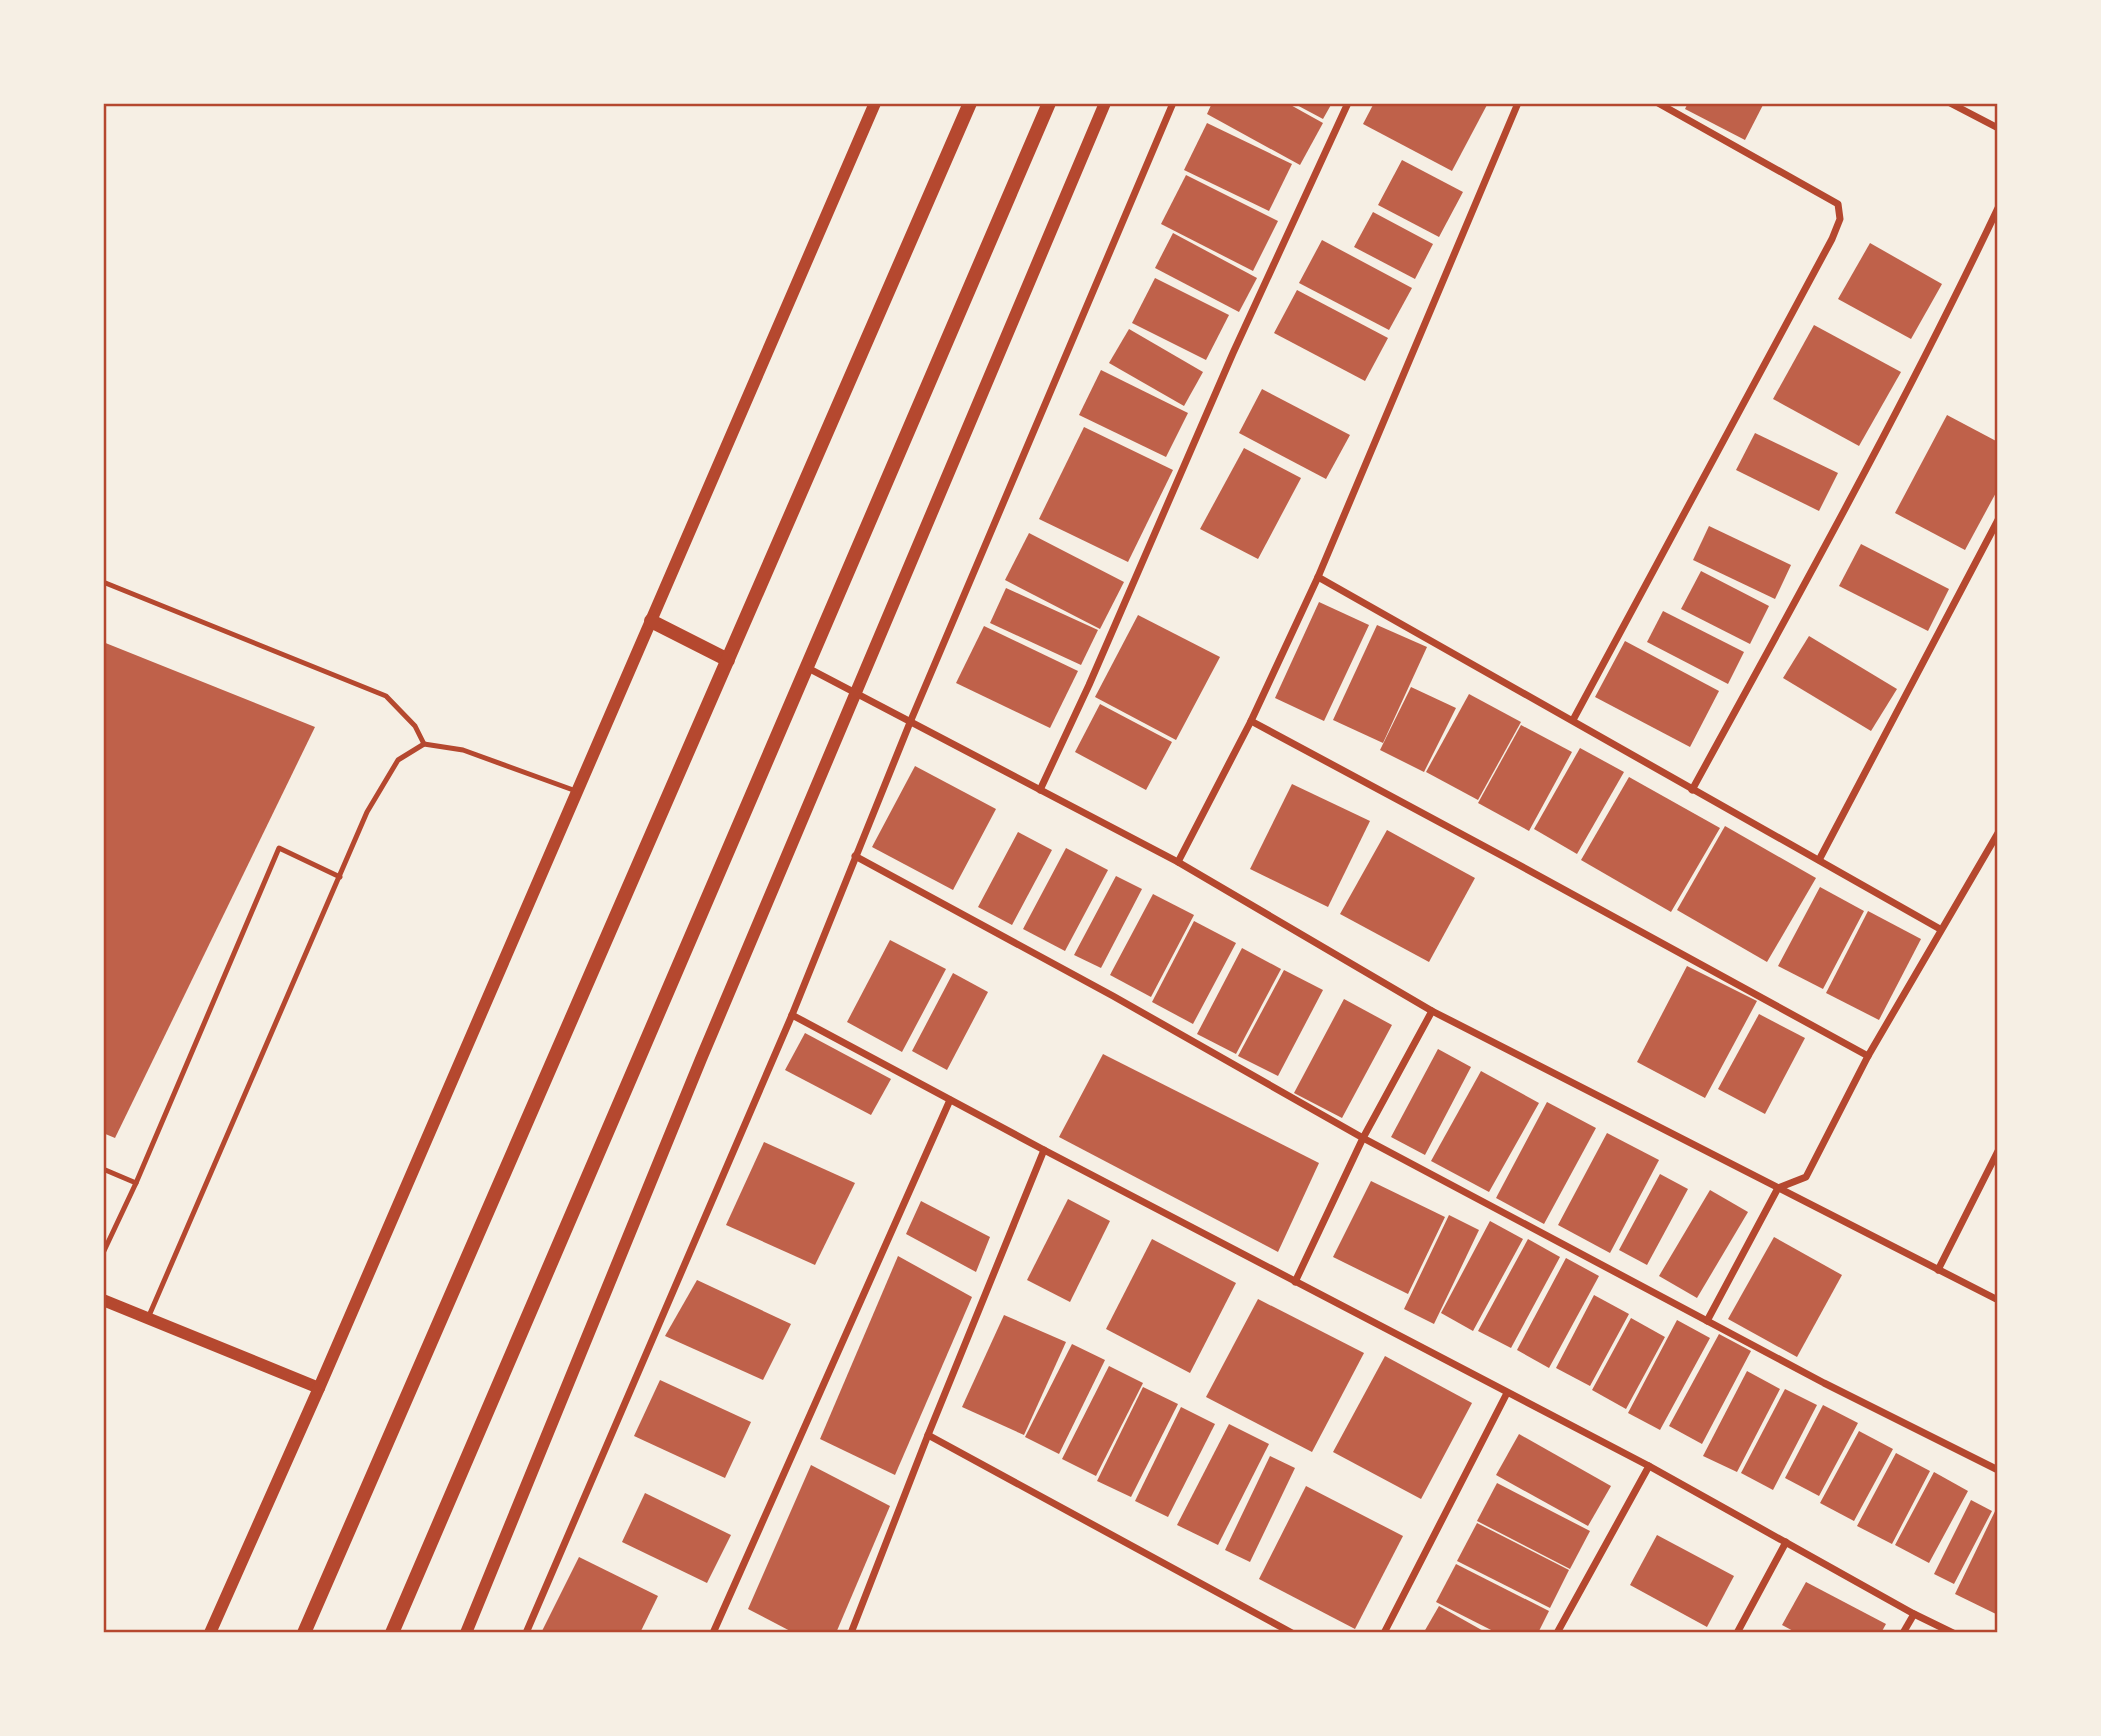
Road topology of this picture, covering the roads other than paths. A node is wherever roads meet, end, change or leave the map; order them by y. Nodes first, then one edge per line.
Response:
1 (875, 103) edge
2 (970, 103) edge
3 (1049, 103) edge
4 (1105, 103) edge
5 (1173, 103) edge
6 (1348, 103) edge
7 (1518, 103) edge
8 (1658, 103) edge
9 (1950, 103) edge
10 (1998, 128) edge
11 (1998, 208) edge
12 (1998, 520) edge
13 (1318, 577) junction
14 (103, 582) edge
15 (651, 621) junction
16 (728, 660) junction
17 (806, 667) junction
18 (856, 692) junction
19 (911, 720) junction
20 (1573, 720) junction
21 (1251, 721) junction
22 (424, 744) junction
23 (1040, 790) junction
24 (1692, 790) junction
25 (577, 791) junction
26 (1998, 833) edge
27 (855, 856) junction
28 (1819, 860) junction
29 (1178, 862) junction
30 (340, 877) junction
31 (1940, 929) junction
32 (1432, 1011) junction
33 (792, 1015) junction
34 (1868, 1056) junction
35 (950, 1100) junction
36 (1363, 1138) junction
37 (1044, 1150) junction
38 (1998, 1151) edge
39 (103, 1169) edge
40 (136, 1183) junction
41 (1778, 1188) junction
42 (103, 1253) edge
43 (1938, 1270) junction
44 (1295, 1282) junction
45 (103, 1300) edge
46 (1998, 1300) edge
47 (148, 1318) junction
48 (1707, 1321) junction
49 (319, 1388) junction
50 (1507, 1393) junction
51 (928, 1436) junction
52 (1649, 1466) junction
53 (1998, 1470) edge
54 (1786, 1542) junction
55 (1914, 1614) junction
56 (210, 1633) edge
57 (304, 1633) edge
58 (392, 1633) edge
59 (466, 1633) edge
60 (526, 1633) edge
61 (713, 1633) edge
62 (851, 1633) edge
63 (1292, 1633) edge
64 (1384, 1633) edge
65 (1557, 1633) edge
66 (1737, 1633) edge
67 (1903, 1633) edge
68 (1953, 1633) edge

1 - 15 street
2 - 16 main road
3 - 17 main road
4 - 18 street
5 - 19 street
6 - 23 street
7 - 13 street
8 - 20 street
9 - 10 street
11 - 24 street
12 - 28 street
13 - 20 street
13 - 21 street
14 - 22 lane
15 - 16 main road
15 - 25 street
16 - 57 main road
17 - 18 street
17 - 58 main road
18 - 19 street
18 - 59 street
19 - 23 street
19 - 27 street
20 - 24 street
21 - 29 street
21 - 34 street
22 - 25 lane
22 - 30 lane
23 - 29 street
24 - 28 street
25 - 49 street
26 - 31 street
27 - 33 street
27 - 36 street
28 - 31 street
29 - 32 street
30 - 40 lane
30 - 47 lane
31 - 34 street
32 - 36 street
32 - 41 street
33 - 35 street
33 - 60 street
34 - 41 street
35 - 37 street
35 - 61 street
36 - 44 street
36 - 48 street
37 - 44 street
37 - 51 street
38 - 43 street
39 - 40 lane
40 - 42 lane
41 - 43 street
41 - 48 street
43 - 46 street
44 - 50 street
45 - 47 street
47 - 49 street
48 - 53 street
49 - 56 street
50 - 52 street
50 - 64 street
51 - 62 street
51 - 63 street
52 - 54 street
52 - 65 street
54 - 55 street
54 - 66 street
55 - 67 street
55 - 68 street

